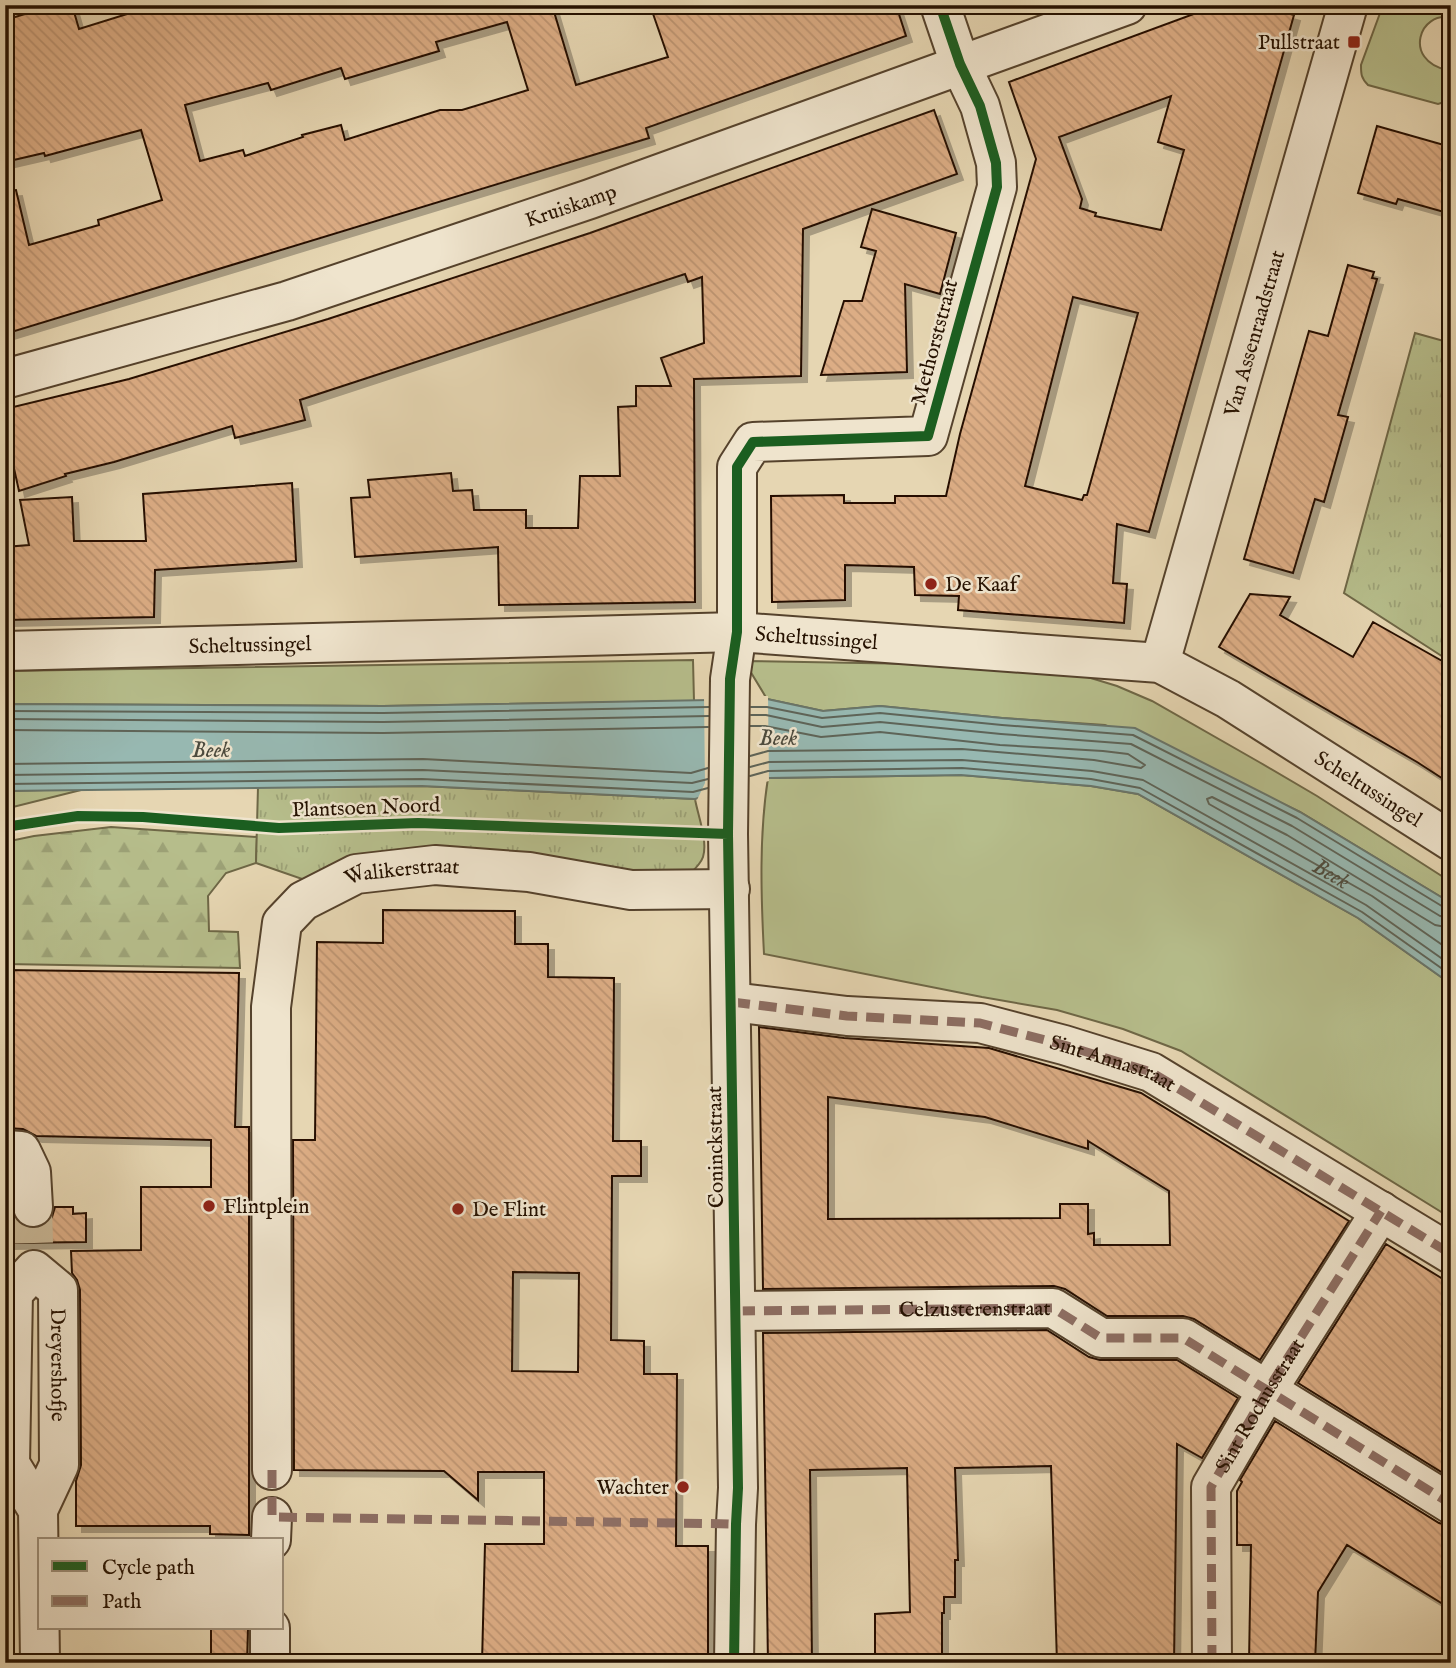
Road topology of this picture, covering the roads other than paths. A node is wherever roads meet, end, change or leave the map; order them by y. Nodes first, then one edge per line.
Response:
1 (940, 5) edge
2 (1127, 5) edge
3 (1348, 5) edge
4 (960, 64) junction
5 (5, 379) edge
6 (737, 632) junction
7 (5, 651) edge
8 (1160, 663) junction
9 (1451, 841) edge
10 (730, 889) junction
11 (732, 1002) junction
12 (5, 1150) edge
13 (1381, 1211) junction
14 (1451, 1254) edge
15 (737, 1311) junction
16 (1268, 1389) junction
17 (272, 1470) dead end
18 (1451, 1504) edge
19 (38, 1538) edge
20 (40, 1630) edge
21 (270, 1630) edge
22 (40, 1662) edge
23 (270, 1663) edge
24 (734, 1663) edge
25 (1212, 1663) edge

1 - 4 street
2 - 4 street, Kruiskamp
3 - 8 street, Van Assenraadstraat
4 - 5 street, Kruiskamp
4 - 6 street, Methorststraat
6 - 7 street, Scheltussingel
6 - 8 street, Scheltussingel
6 - 10 street, Coninckstraat
8 - 9 street, Scheltussingel
10 - 11 street, Coninckstraat
10 - 17 street, Walikerstraat
11 - 13 street, Sint Annastraat
11 - 15 street, Coninckstraat
12 - 19 street, Dreyershofje
13 - 14 street, Sint Annastraat
13 - 16 street, Sint Rochusstraat
15 - 16 street, Celzusterenstraat
15 - 24 street, Coninckstraat
16 - 18 street, Celzusterenstraat
16 - 25 street, Sint Rochusstraat
20 - 22 street, Dreyershofje
21 - 23 street

